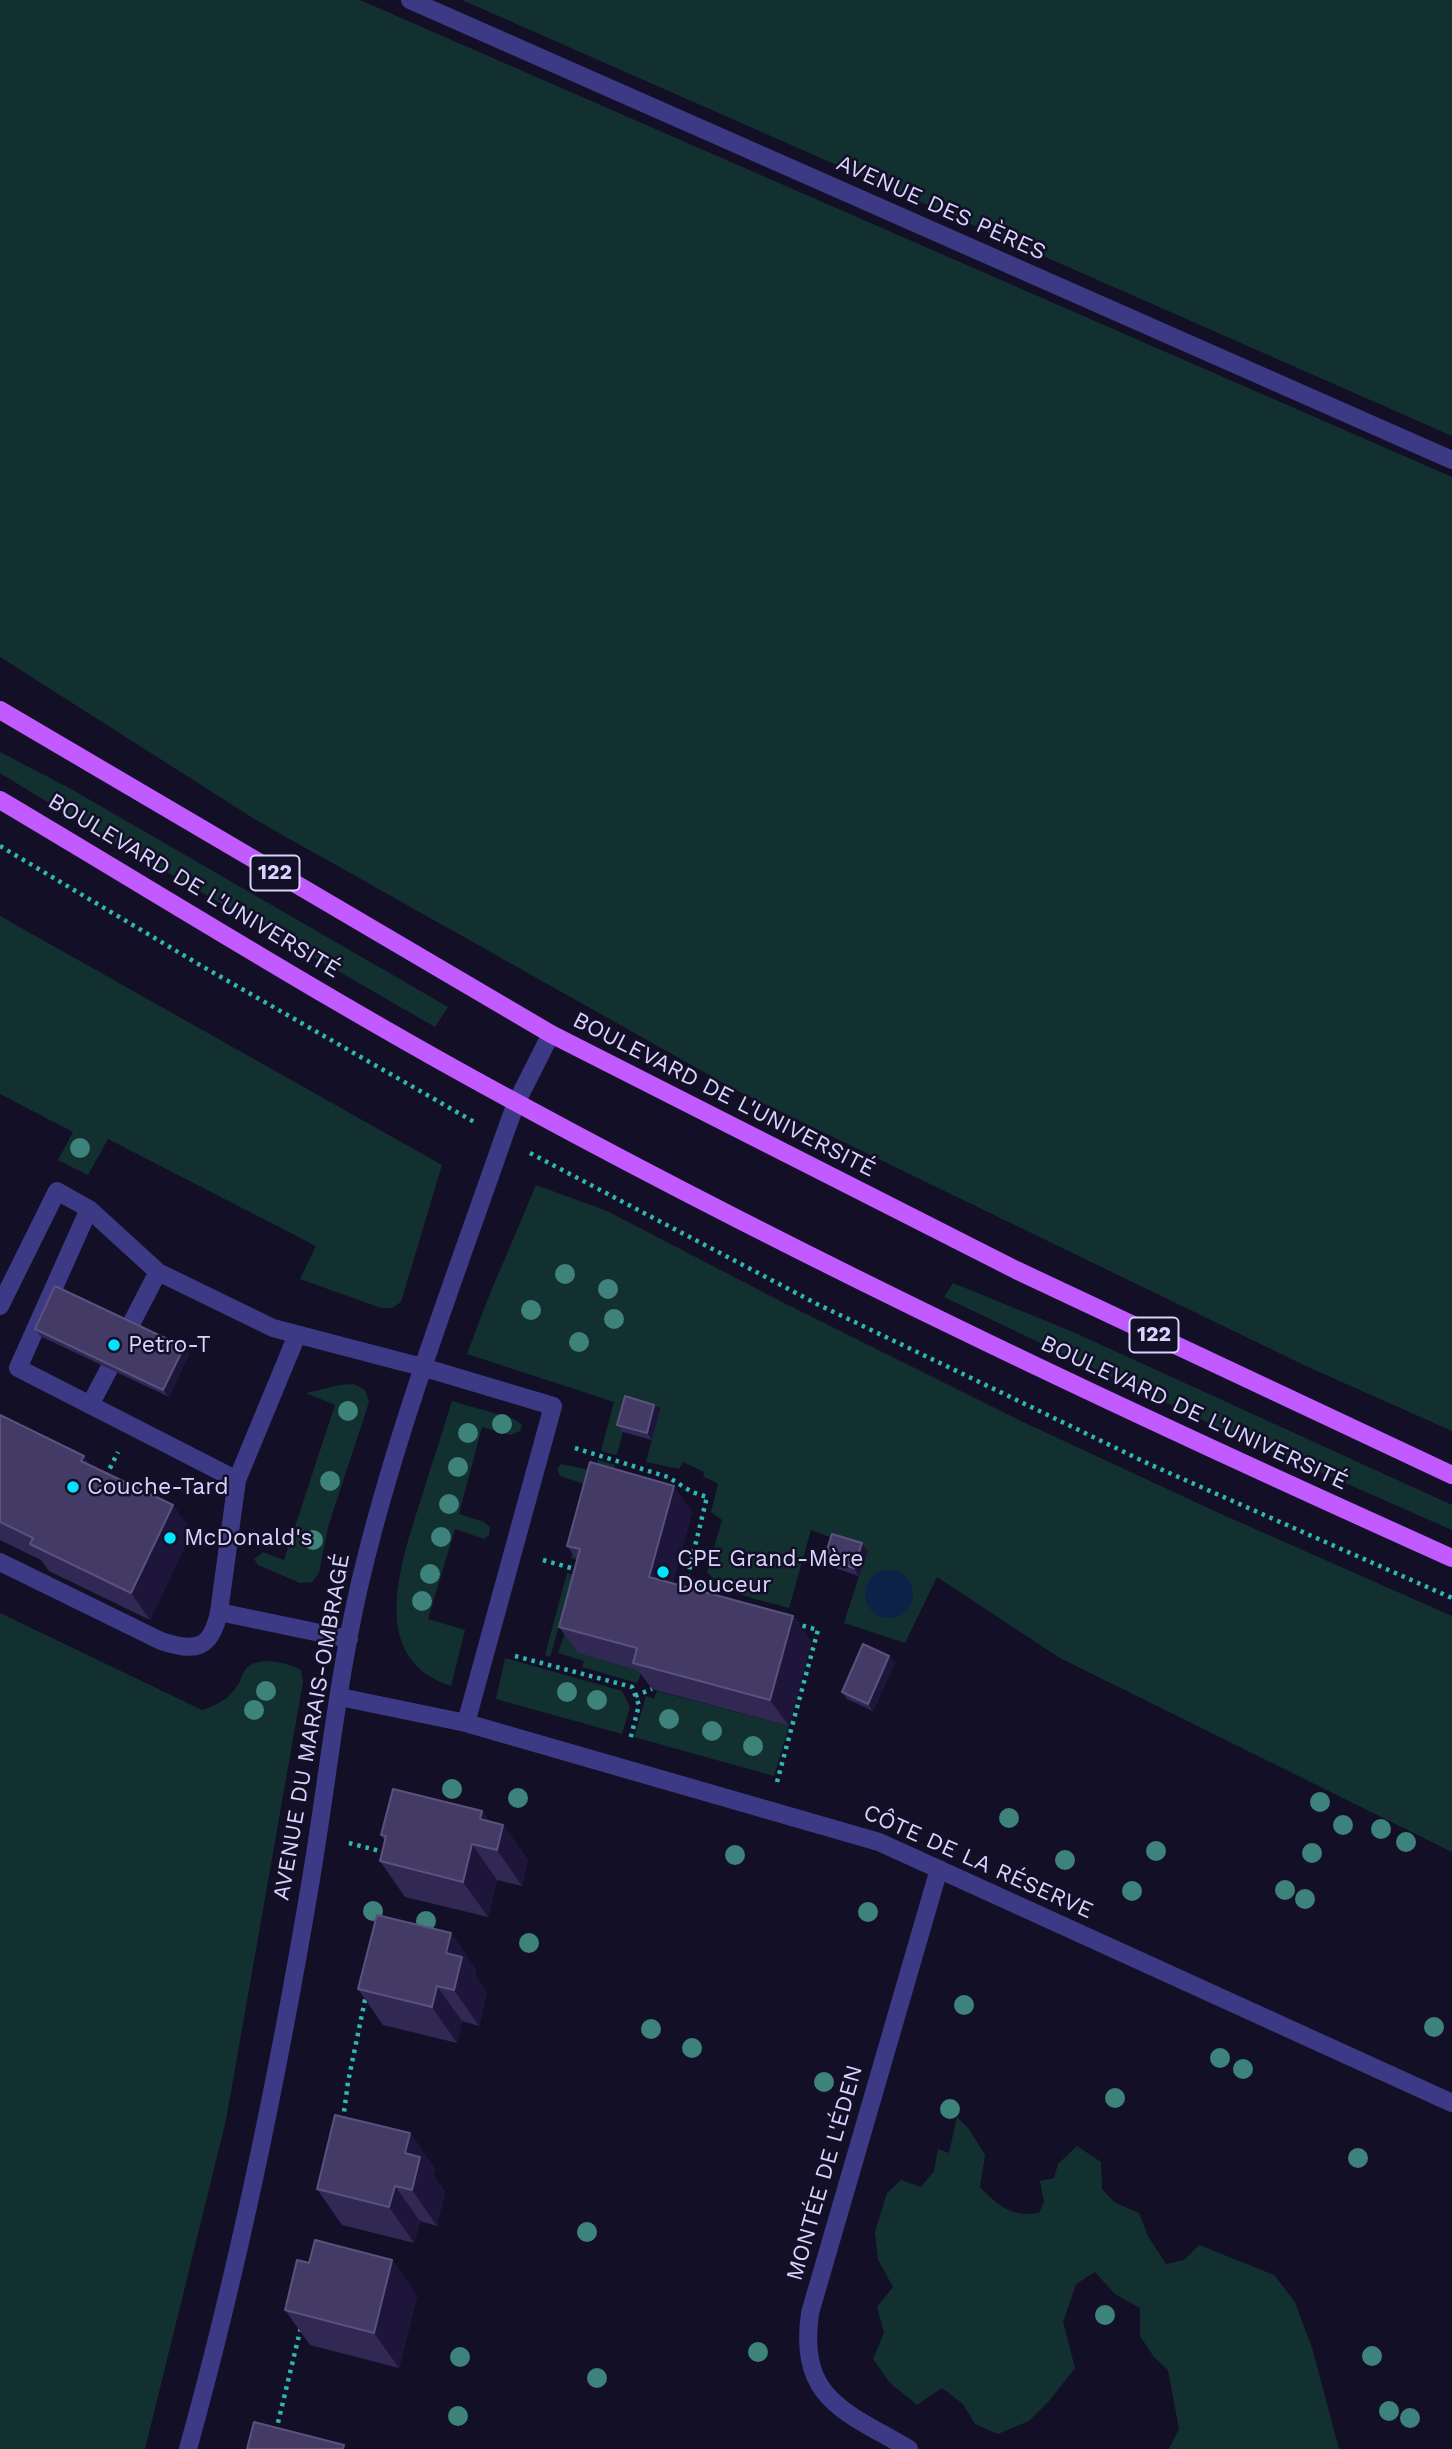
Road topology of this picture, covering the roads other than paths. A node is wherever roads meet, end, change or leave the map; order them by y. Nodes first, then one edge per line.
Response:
1 (410, 0) edge
2 (1452, 460) edge
3 (0, 710) edge
4 (0, 800) edge
5 (551, 1034) junction
6 (516, 1103) junction
7 (89, 1209) junction
8 (158, 1272) junction
9 (0, 1306) edge
10 (130, 1326) edge
11 (298, 1335) junction
12 (422, 1367) junction
13 (109, 1369) edge
14 (90, 1405) junction
15 (1452, 1475) edge
16 (237, 1480) junction
17 (1452, 1558) edge
18 (0, 1562) edge
19 (219, 1612) junction
20 (349, 1639) junction
21 (340, 1697) junction
22 (466, 1723) junction
23 (939, 1869) junction
24 (1452, 2103) edge
25 (188, 2449) edge
26 (909, 2449) edge

1 - 2 street, AVENUE DES PÈRES
3 - 5 main road, BOULEVARD DE L'UNIVERSITÉ / 122
4 - 6 main road, BOULEVARD DE L'UNIVERSITÉ
5 - 6 street, AVENUE DU MARAIS-OMBRAGÉ
5 - 15 main road, BOULEVARD DE L'UNIVERSITÉ / 122
6 - 12 street, AVENUE DU MARAIS-OMBRAGÉ
6 - 17 main road, BOULEVARD DE L'UNIVERSITÉ
7 - 8 street
7 - 9 street
7 - 14 street
8 - 10 street
8 - 11 street
11 - 12 street
11 - 16 street
12 - 20 street, AVENUE DU MARAIS-OMBRAGÉ
12 - 22 street
13 - 14 street
14 - 16 street
16 - 19 street
18 - 19 street
19 - 20 street
20 - 21 street, AVENUE DU MARAIS-OMBRAGÉ
21 - 22 street, CÔTE DE LA RÉSERVE
21 - 25 street, AVENUE DU MARAIS-OMBRAGÉ
22 - 23 street, CÔTE DE LA RÉSERVE
23 - 24 street, CÔTE DE LA RÉSERVE
23 - 26 street, MONTÉE DE L'ÉDEN

